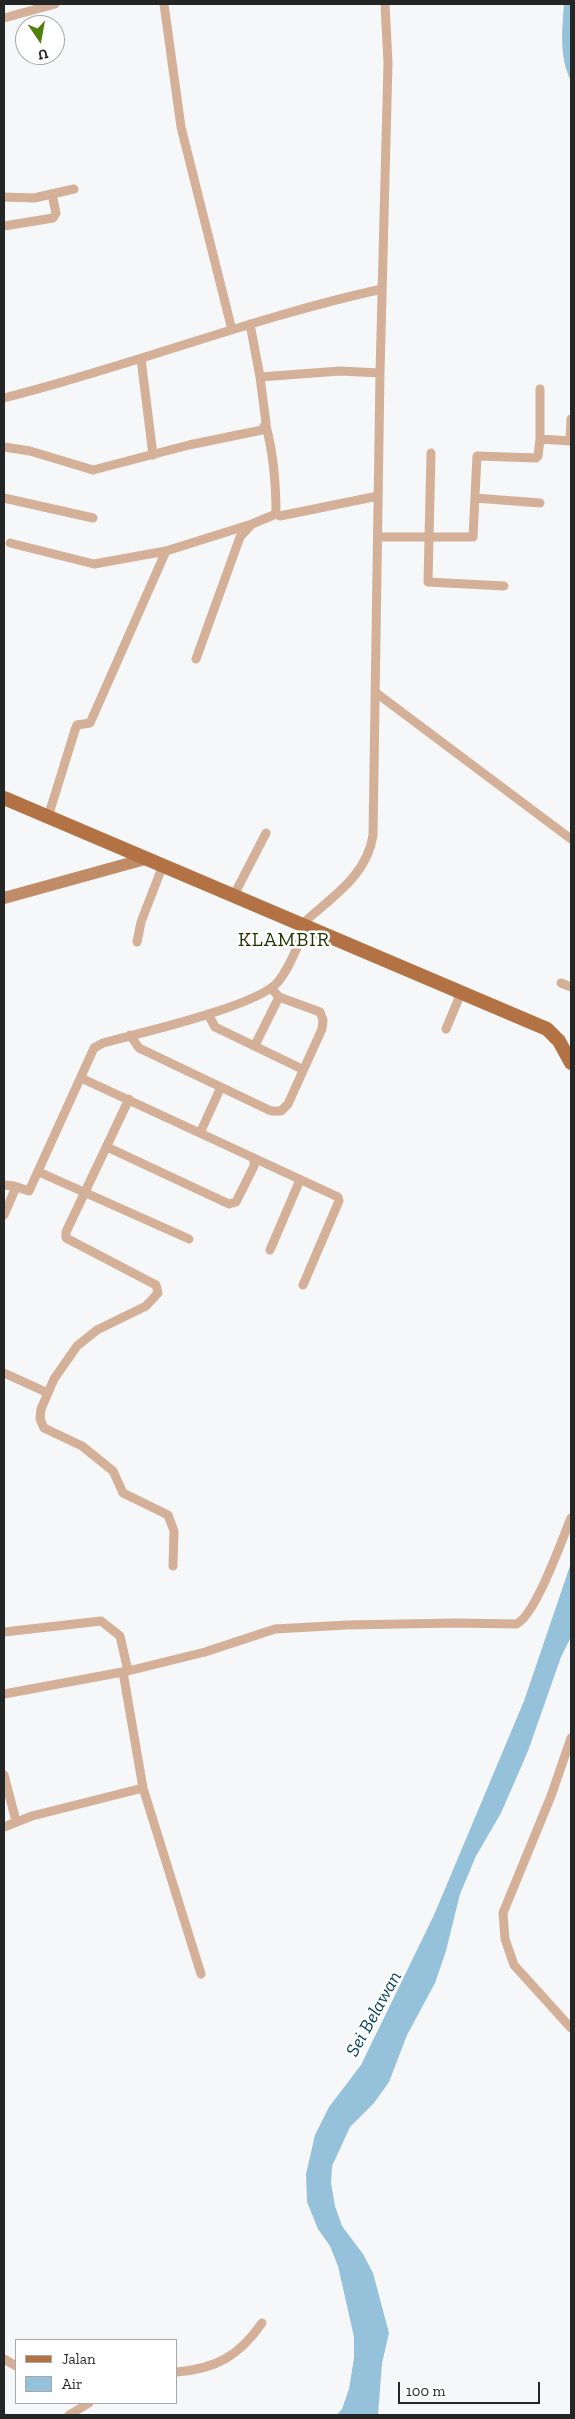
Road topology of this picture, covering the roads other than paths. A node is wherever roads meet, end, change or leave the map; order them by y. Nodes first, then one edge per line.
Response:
1 (55, 4) edge
2 (164, 4) edge
3 (385, 4) edge
4 (4, 18) edge
5 (74, 188) dead end
6 (52, 194) junction
7 (4, 197) edge
8 (4, 226) edge
9 (382, 289) junction
10 (250, 324) junction
11 (232, 330) junction
12 (141, 359) junction
13 (380, 373) junction
14 (260, 378) junction
15 (540, 389) dead end
16 (4, 398) edge
17 (571, 418) edge
18 (266, 426) junction
19 (540, 439) junction
20 (571, 441) edge
21 (4, 447) edge
22 (431, 453) dead end
23 (153, 455) junction
24 (378, 496) junction
25 (4, 498) edge
26 (475, 498) junction
27 (540, 503) dead end
28 (276, 514) junction
29 (92, 518) dead end
30 (252, 524) junction
31 (378, 537) junction
32 (428, 537) junction
33 (10, 543) dead end
34 (166, 551) junction
35 (504, 586) dead end
36 (196, 659) dead end
37 (375, 692) junction
38 (4, 798) edge
39 (48, 816) junction
40 (266, 833) dead end
41 (571, 839) edge
42 (144, 859) junction
43 (163, 865) junction
44 (234, 895) junction
45 (4, 898) edge
46 (303, 927) junction
47 (137, 942) dead end
48 (560, 983) dead end
49 (571, 987) edge
50 (271, 988) junction
51 (461, 994) junction
52 (279, 997) junction
53 (208, 1014) junction
54 (446, 1029) dead end
55 (130, 1035) junction
56 (255, 1045) junction
57 (571, 1063) edge
58 (302, 1069) junction
59 (81, 1078) junction
60 (221, 1087) junction
61 (129, 1099) junction
62 (200, 1133) junction
63 (108, 1148) junction
64 (254, 1160) junction
65 (39, 1172) junction
66 (300, 1180) junction
67 (4, 1185) edge
68 (16, 1187) junction
69 (85, 1194) junction
70 (4, 1215) edge
71 (189, 1239) dead end
72 (270, 1250) dead end
73 (304, 1285) dead end
74 (4, 1373) edge
75 (48, 1393) junction
76 (571, 1518) edge
77 (173, 1566) dead end
78 (4, 1632) edge
79 (125, 1672) junction
80 (4, 1694) edge
81 (571, 1738) edge
82 (4, 1775) edge
83 (144, 1788) junction
84 (16, 1821) junction
85 (4, 1827) edge
86 (202, 1974) dead end
87 (571, 2028) edge
88 (262, 2323) dead end
89 (4, 2359) edge
90 (15, 2365) edge
91 (178, 2372) edge
92 (87, 2404) edge
93 (69, 2415) edge

1 - 4 street
2 - 11 street
3 - 9 street
5 - 6 street
6 - 7 street
6 - 8 street
9 - 10 street
9 - 13 street
10 - 11 street
10 - 14 street
11 - 12 street
12 - 16 street
12 - 23 street
13 - 14 street
13 - 24 street
14 - 18 street
15 - 19 street
17 - 20 street
18 - 23 street
18 - 28 street
19 - 20 street
19 - 26 street
21 - 23 street
22 - 32 street
24 - 28 street
24 - 31 street
25 - 29 street
26 - 27 street
26 - 32 street
28 - 30 street
30 - 34 street
30 - 36 street
31 - 32 street
31 - 37 street
32 - 35 street
33 - 34 street
34 - 39 street
37 - 41 street
37 - 46 street
38 - 39 main road
39 - 42 main road
40 - 44 street
42 - 43 main road
42 - 45 street
43 - 44 main road
43 - 47 street
44 - 46 main road
46 - 50 street
46 - 51 main road
48 - 49 street
50 - 52 street
50 - 53 street
51 - 54 street
51 - 57 main road
52 - 56 street
52 - 58 street
53 - 55 street
53 - 56 street
55 - 59 street
55 - 60 street
56 - 58 street
58 - 60 street
59 - 61 street
59 - 65 street
60 - 62 street
61 - 62 street
61 - 63 street
62 - 64 street
63 - 64 street
63 - 69 street
64 - 66 street
65 - 68 street
65 - 69 street
66 - 72 street
66 - 73 street
67 - 68 street
68 - 70 street
69 - 71 street
69 - 75 street
74 - 75 street
75 - 77 street
76 - 79 street
78 - 79 street
79 - 80 street
79 - 83 street
81 - 87 street
82 - 84 street
83 - 84 street
83 - 86 street
84 - 85 street
88 - 91 street
89 - 90 street
92 - 93 street

